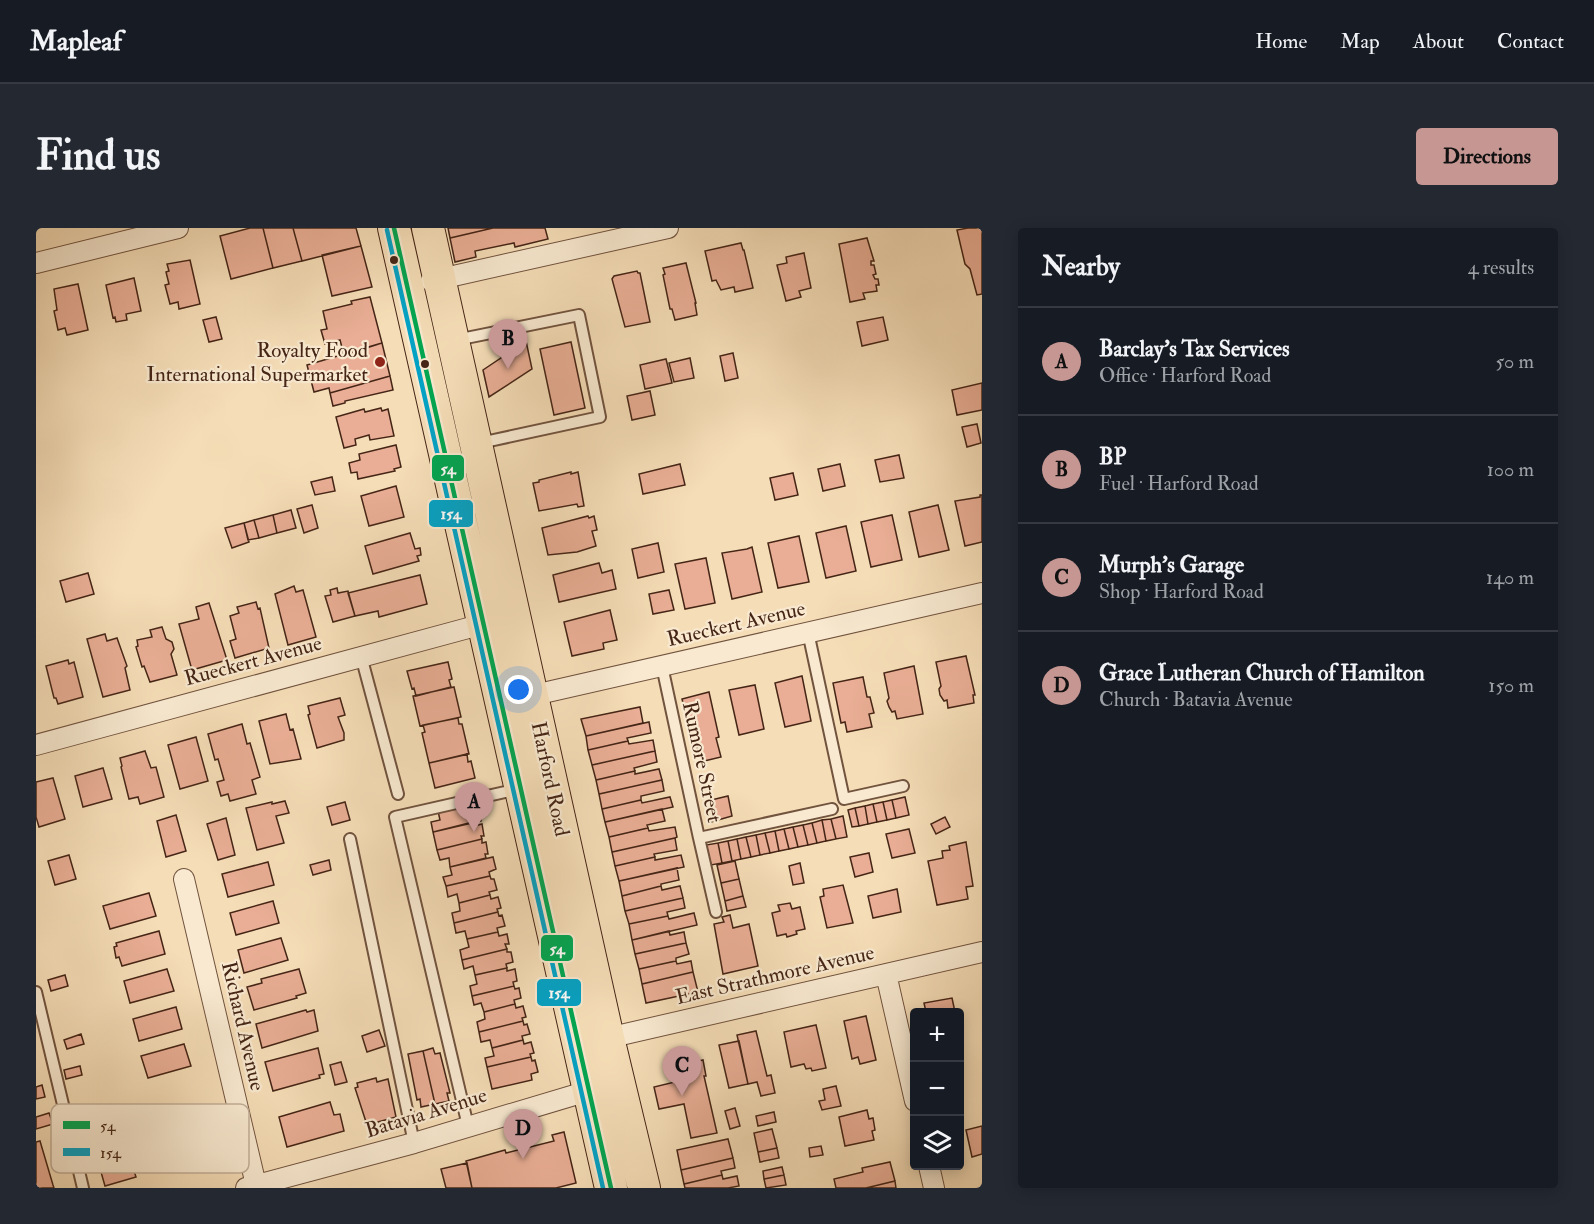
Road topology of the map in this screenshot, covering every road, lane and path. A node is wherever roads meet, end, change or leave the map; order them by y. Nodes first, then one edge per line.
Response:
1 (178, 228) edge
2 (394, 228) edge
3 (428, 228) edge
4 (668, 228) edge
5 (626, 233) edge
6 (36, 263) edge
7 (439, 279) junction
8 (407, 286) junction
9 (437, 344) junction
10 (460, 447) junction
11 (982, 593) edge
12 (483, 624) junction
13 (808, 632) junction
14 (361, 656) junction
15 (662, 666) junction
16 (532, 695) junction
17 (501, 702) junction
18 (36, 745) edge
19 (903, 786) dead end
20 (521, 789) junction
21 (398, 794) dead end
22 (832, 809) dead end
23 (699, 838) junction
24 (350, 839) dead end
25 (184, 879) dead end
26 (716, 912) dead end
27 (982, 952) edge
28 (886, 974) junction
29 (36, 992) edge
30 (594, 1042) junction
31 (910, 1079) edge
32 (604, 1086) junction
33 (63, 1104) edge
34 (233, 1104) edge
35 (468, 1126) junction
36 (414, 1143) junction
37 (930, 1170) edge
38 (79, 1173) edge
39 (251, 1187) edge
40 (83, 1188) edge
41 (611, 1188) edge
42 (644, 1188) edge
43 (934, 1188) edge

1 - 6 street
2 - 8 main road, Harford Road
3 - 7 main road, Harford Road
4 - 5 street
5 - 7 street
7 - 8 street
7 - 9 main road, Harford Road
8 - 9 main road, Harford Road
9 - 10 main road, Harford Road
9 - 10 lane
10 - 12 main road, Harford Road
10 - 16 main road, Harford Road
11 - 13 street, Rueckert Avenue
12 - 14 street, Rueckert Avenue
12 - 17 main road, Harford Road
13 - 15 street, Rueckert Avenue
13 - 19 lane
14 - 18 street, Rueckert Avenue
14 - 21 lane
15 - 16 street, Rueckert Avenue
15 - 23 lane, Rumore Street
16 - 17 street, Rueckert Avenue
16 - 30 main road, Harford Road
17 - 20 main road, Harford Road
20 - 30 main road, Harford Road
20 - 35 lane
22 - 23 lane, Rumore Street
23 - 26 lane
24 - 36 lane
25 - 34 street, Richard Avenue
27 - 28 street, East Strathmore Avenue
28 - 30 street, East Strathmore Avenue
28 - 31 street
29 - 33 lane
30 - 32 main road, Harford Road
32 - 35 street, Batavia Avenue
32 - 41 main road, Harford Road
32 - 42 main road, Harford Road
35 - 36 street, Batavia Avenue
36 - 39 street, Batavia Avenue
37 - 43 street
38 - 40 lane

